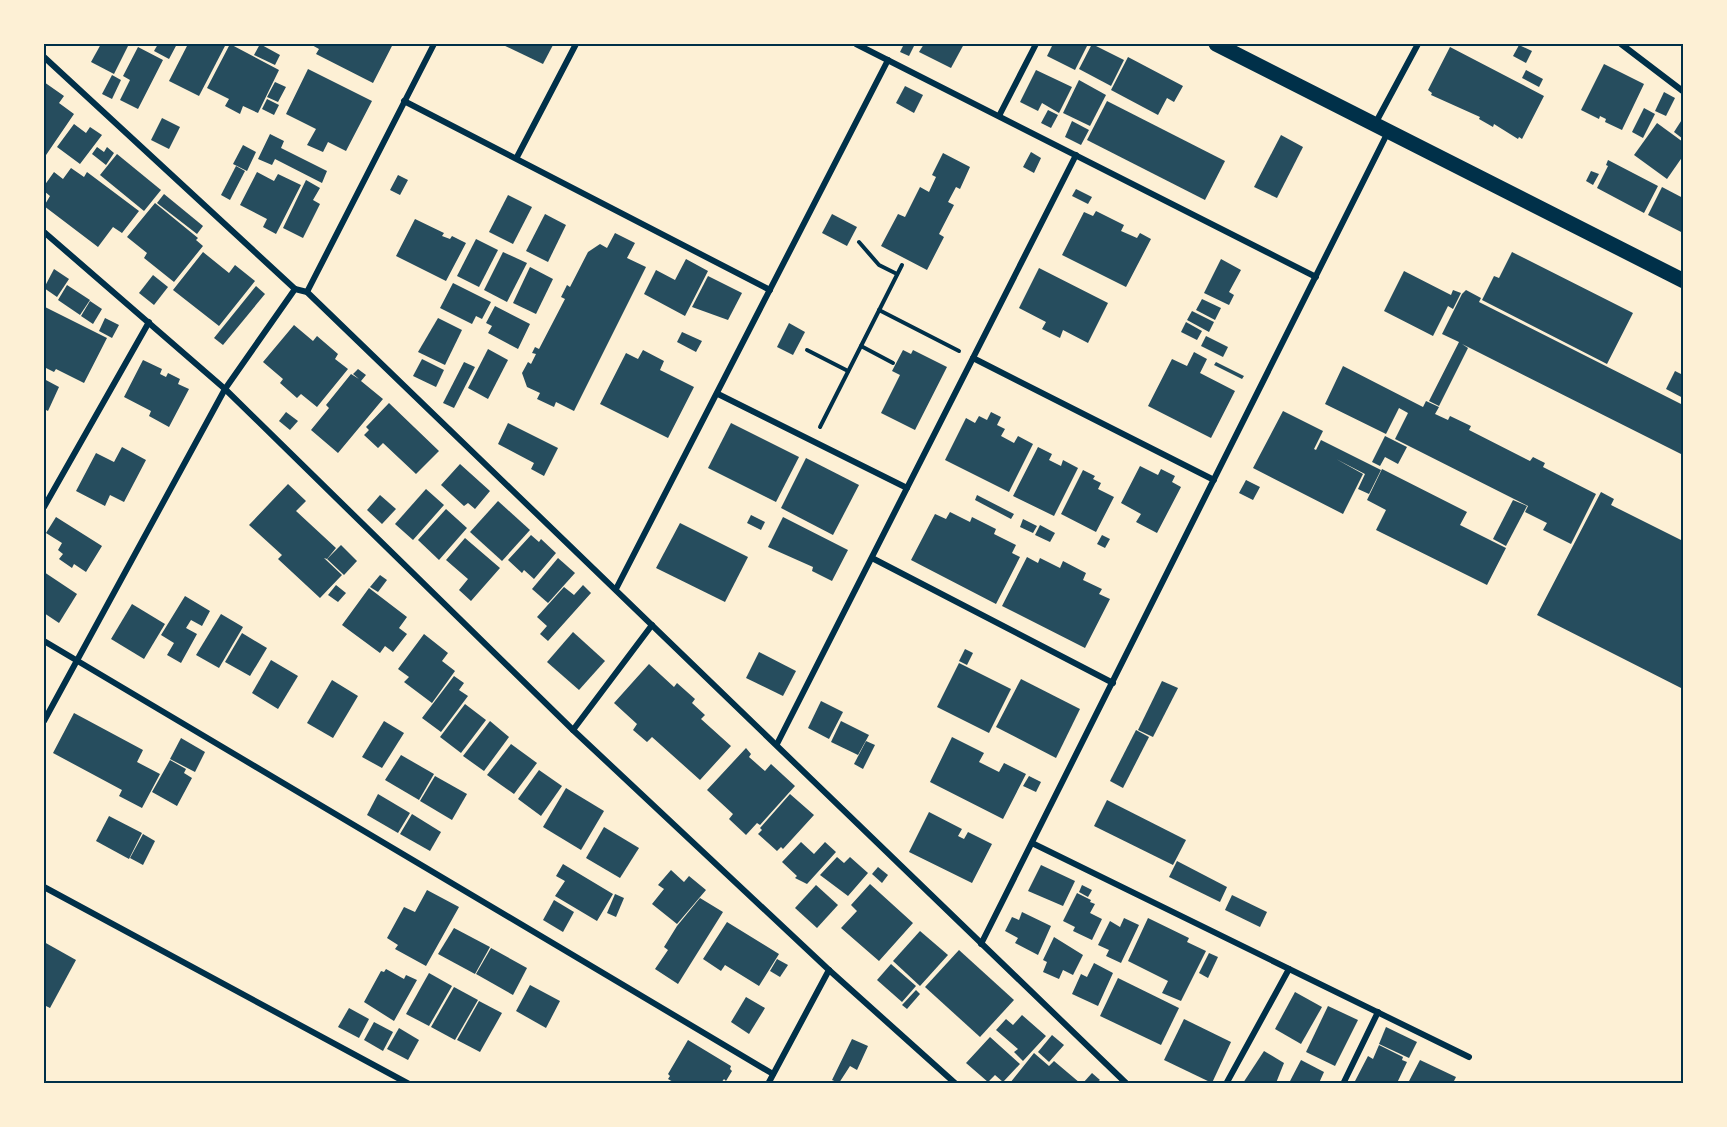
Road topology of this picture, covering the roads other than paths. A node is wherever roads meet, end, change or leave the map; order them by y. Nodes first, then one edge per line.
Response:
1 (434, 44) edge
2 (576, 44) edge
3 (856, 44) edge
4 (1036, 44) edge
5 (1216, 44) edge
6 (1418, 44) edge
7 (1621, 44) edge
8 (44, 57) edge
9 (888, 60) junction
10 (1683, 92) edge
11 (404, 101) junction
12 (999, 116) junction
13 (1382, 127) junction
14 (1076, 155) junction
15 (517, 158) junction
16 (44, 232) edge
17 (1316, 277) junction
18 (1683, 281) edge
19 (295, 289) junction
20 (771, 290) junction
21 (307, 292) junction
22 (149, 322) junction
23 (973, 358) junction
24 (225, 389) junction
25 (718, 394) junction
26 (1214, 480) junction
27 (907, 488) junction
28 (44, 507) edge
29 (872, 558) junction
30 (616, 589) junction
31 (652, 625) junction
32 (44, 641) edge
33 (76, 660) junction
34 (1113, 683) junction
35 (44, 721) edge
36 (573, 730) junction
37 (777, 744) junction
38 (1032, 843) junction
39 (44, 888) edge
40 (981, 944) junction
41 (1289, 969) junction
42 (829, 970) junction
43 (1378, 1012) junction
44 (1469, 1057) dead end
45 (773, 1074) junction
46 (410, 1083) edge
47 (768, 1083) edge
48 (956, 1083) edge
49 (1127, 1083) edge
50 (1226, 1083) edge
51 (1343, 1083) edge

1 - 11 street
2 - 15 street
3 - 9 street
4 - 12 street
5 - 13 main road
6 - 13 street
7 - 10 street
8 - 19 street
9 - 12 street
9 - 20 street
11 - 15 street
11 - 21 street
12 - 14 street
13 - 17 street
13 - 18 main road
14 - 17 street
14 - 23 street
15 - 20 street
16 - 22 street
17 - 26 street
19 - 21 street
19 - 24 street
20 - 25 street
21 - 30 street
22 - 24 street
22 - 28 street
23 - 26 street
23 - 27 street
24 - 33 street
24 - 36 street
25 - 27 street
25 - 30 street
26 - 34 street
27 - 29 street
29 - 34 street
29 - 37 street
30 - 31 street
31 - 36 street
31 - 37 street
32 - 33 street
33 - 35 street
33 - 45 street
34 - 38 street
36 - 42 street
37 - 40 street
38 - 40 street
38 - 41 street
39 - 46 street
40 - 49 street
41 - 43 street
41 - 50 street
42 - 45 street
42 - 48 street
43 - 44 street
43 - 51 street
45 - 47 street

